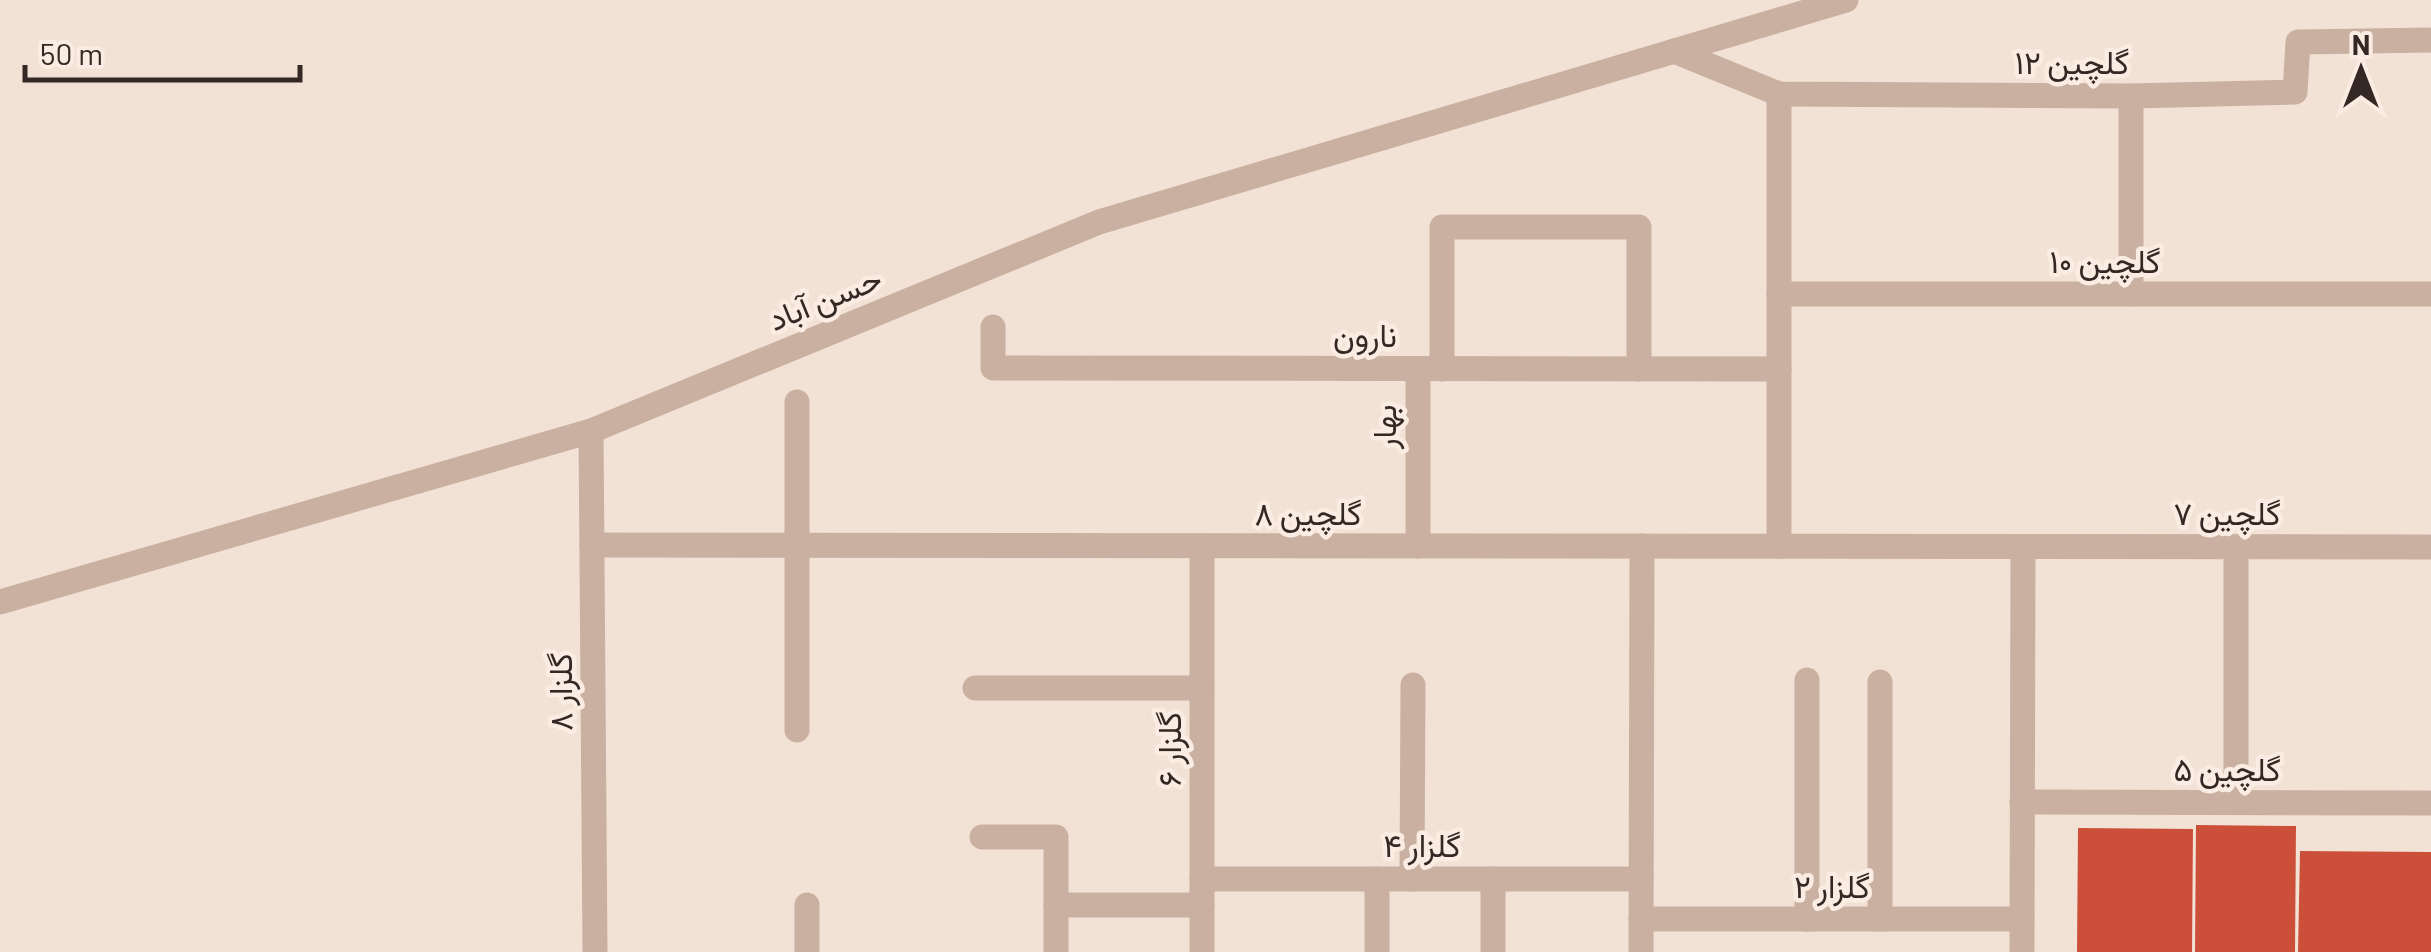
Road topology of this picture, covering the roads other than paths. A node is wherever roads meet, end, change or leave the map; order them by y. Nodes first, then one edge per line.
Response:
1 (1846, 0) edge
2 (2431, 40) edge
3 (1674, 51) junction
4 (1779, 94) junction
5 (2131, 96) junction
6 (1779, 294) junction
7 (2130, 294) junction
8 (2431, 294) edge
9 (993, 327) dead end
10 (1430, 369) junction
11 (1639, 369) junction
12 (1779, 369) junction
13 (797, 402) dead end
14 (592, 431) junction
15 (592, 546) junction
16 (797, 546) junction
17 (1202, 546) junction
18 (1418, 546) junction
19 (1642, 546) junction
20 (1779, 546) junction
21 (2023, 546) junction
22 (2236, 546) junction
23 (2431, 546) edge
24 (0, 602) edge
25 (1807, 680) dead end
26 (1880, 682) dead end
27 (1413, 685) dead end
28 (974, 688) dead end
29 (1202, 688) junction
30 (797, 730) dead end
31 (2022, 802) junction
32 (2236, 802) junction
33 (2431, 803) edge
34 (982, 837) dead end
35 (1377, 879) junction
36 (1412, 879) junction
37 (1493, 879) junction
38 (1641, 879) junction
39 (1202, 892) junction
40 (807, 905) dead end
41 (1056, 905) junction
42 (1641, 919) junction
43 (1807, 919) junction
44 (1880, 919) junction
45 (2022, 919) junction
46 (595, 952) edge
47 (806, 952) edge
48 (1056, 952) edge
49 (1202, 952) edge
50 (1377, 952) edge
51 (1493, 952) edge
52 (1641, 952) edge
53 (2022, 952) edge

1 - 3 street, حسن آباد
2 - 5 street, گلچین ۱۲
3 - 4 street, گلچین ۱۲
3 - 14 street, حسن آباد
4 - 5 street, گلچین ۱۲
4 - 6 street
5 - 7 street
6 - 7 street, گلچین ۱۰
6 - 12 street
7 - 8 street, گلچین ۱۰
9 - 10 street, نارون
10 - 11 street, نارون
10 - 11 street, بهار
10 - 18 street, بهار
11 - 12 street, نارون
12 - 20 street
13 - 16 street
14 - 15 street, گلزار ۸
14 - 24 street, حسن آباد
15 - 16 street, گلچین ۸
15 - 46 street, گلزار ۸
16 - 17 street, گلچین ۸
16 - 30 street
17 - 18 street, گلچین ۸
17 - 29 street, گلزار ۶
18 - 19 street, گلچین ۸
19 - 20 street, گلچین ۸
19 - 38 street
20 - 21 street, گلچین ۸
21 - 22 street, گلچین ۷
21 - 31 street
22 - 23 street, گلچین ۷
22 - 32 street
25 - 43 street
26 - 44 street
27 - 36 street
28 - 29 street
29 - 39 street, گلزار ۶
31 - 32 street, گلچین ۵
31 - 45 street
32 - 33 street, گلچین ۵
34 - 41 street
35 - 36 street, گلزار ۴
35 - 39 street, گلزار ۴
35 - 50 street
36 - 37 street, گلزار ۴
37 - 38 street, گلزار ۴
37 - 51 street
38 - 42 street
39 - 41 street, گلزار ۴
39 - 49 street, گلزار ۶
40 - 47 street
41 - 48 street
42 - 43 street, گلزار ۲
42 - 52 street
43 - 44 street, گلزار ۲
44 - 45 street, گلزار ۲
45 - 53 street

